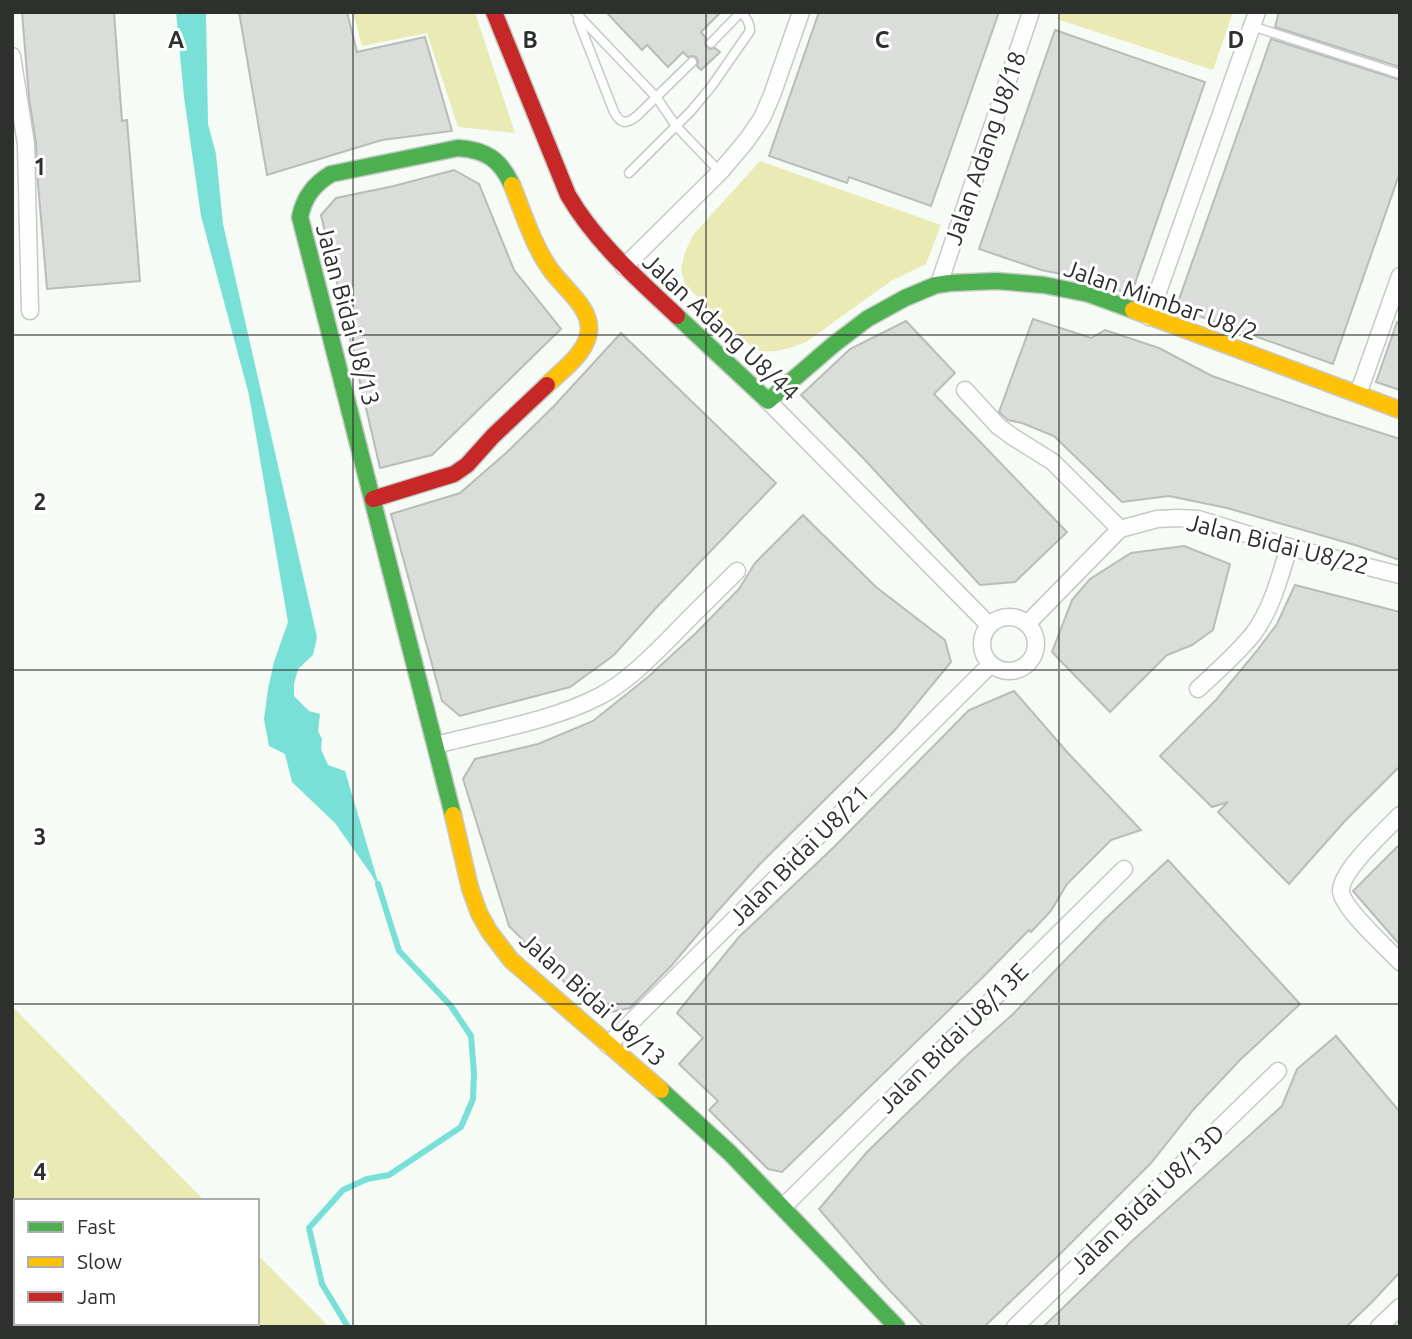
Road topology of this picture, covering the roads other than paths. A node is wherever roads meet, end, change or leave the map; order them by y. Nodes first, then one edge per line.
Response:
1 (494, 12) edge
2 (741, 12) edge
3 (801, 12) edge
4 (1031, 12) edge
5 (575, 13) edge
6 (1254, 19) edge
7 (711, 43) dead end
8 (12, 56) edge
9 (692, 62) dead end
10 (1400, 74) edge
11 (657, 98) junction
12 (676, 126) junction
13 (720, 172) junction
14 (629, 173) dead end
15 (624, 267) junction
16 (1400, 276) edge
17 (940, 284) junction
18 (30, 311) dead end
19 (1149, 317) junction
20 (965, 390) dead end
21 (1358, 394) junction
22 (768, 401) junction
23 (1400, 411) edge
24 (373, 499) junction
25 (1121, 529) junction
26 (1289, 547) junction
27 (737, 571) dead end
28 (1400, 575) edge
29 (1028, 624) junction
30 (989, 625) junction
31 (990, 665) junction
32 (1198, 689) dead end
33 (436, 744) junction
34 (1400, 815) edge
35 (1124, 869) dead end
36 (1400, 962) edge
37 (608, 1045) junction
38 (1278, 1072) dead end
39 (783, 1207) junction
40 (1400, 1307) edge
41 (897, 1327) edge
42 (1015, 1327) edge
43 (1379, 1327) edge

1 - 15 street, Jalan Adang U8/44
2 - 7 lane
2 - 12 lane
3 - 13 street
4 - 17 street, Jalan Adang U8/18
5 - 11 lane
5 - 11 lane
6 - 10 lane
6 - 19 street
8 - 18 street
9 - 11 lane
11 - 12 lane
12 - 13 lane
12 - 14 lane
13 - 15 street
15 - 22 street, Jalan Adang U8/44
16 - 21 street
17 - 19 street, Jalan Mimbar U8/2
17 - 22 street, Jalan Mimbar U8/2
19 - 21 street, Jalan Mimbar U8/2
20 - 25 street
21 - 23 street, Jalan Mimbar U8/2
22 - 30 street, Jalan Adang U8/44
24 - 24 street, Jalan Bidai U8/13
24 - 33 street, Jalan Bidai U8/13
25 - 26 street, Jalan Bidai U8/22
25 - 29 street
26 - 28 street, Jalan Bidai U8/22
26 - 32 street
27 - 33 street
29 - 30 street
29 - 31 street
30 - 31 street
31 - 37 street, Jalan Bidai U8/21
33 - 37 street, Jalan Bidai U8/13
34 - 36 street
35 - 39 street, Jalan Bidai U8/13E
37 - 39 street, Jalan Bidai U8/13
38 - 42 street, Jalan Bidai U8/13D
39 - 41 street, Jalan Bidai U8/13
40 - 43 street

